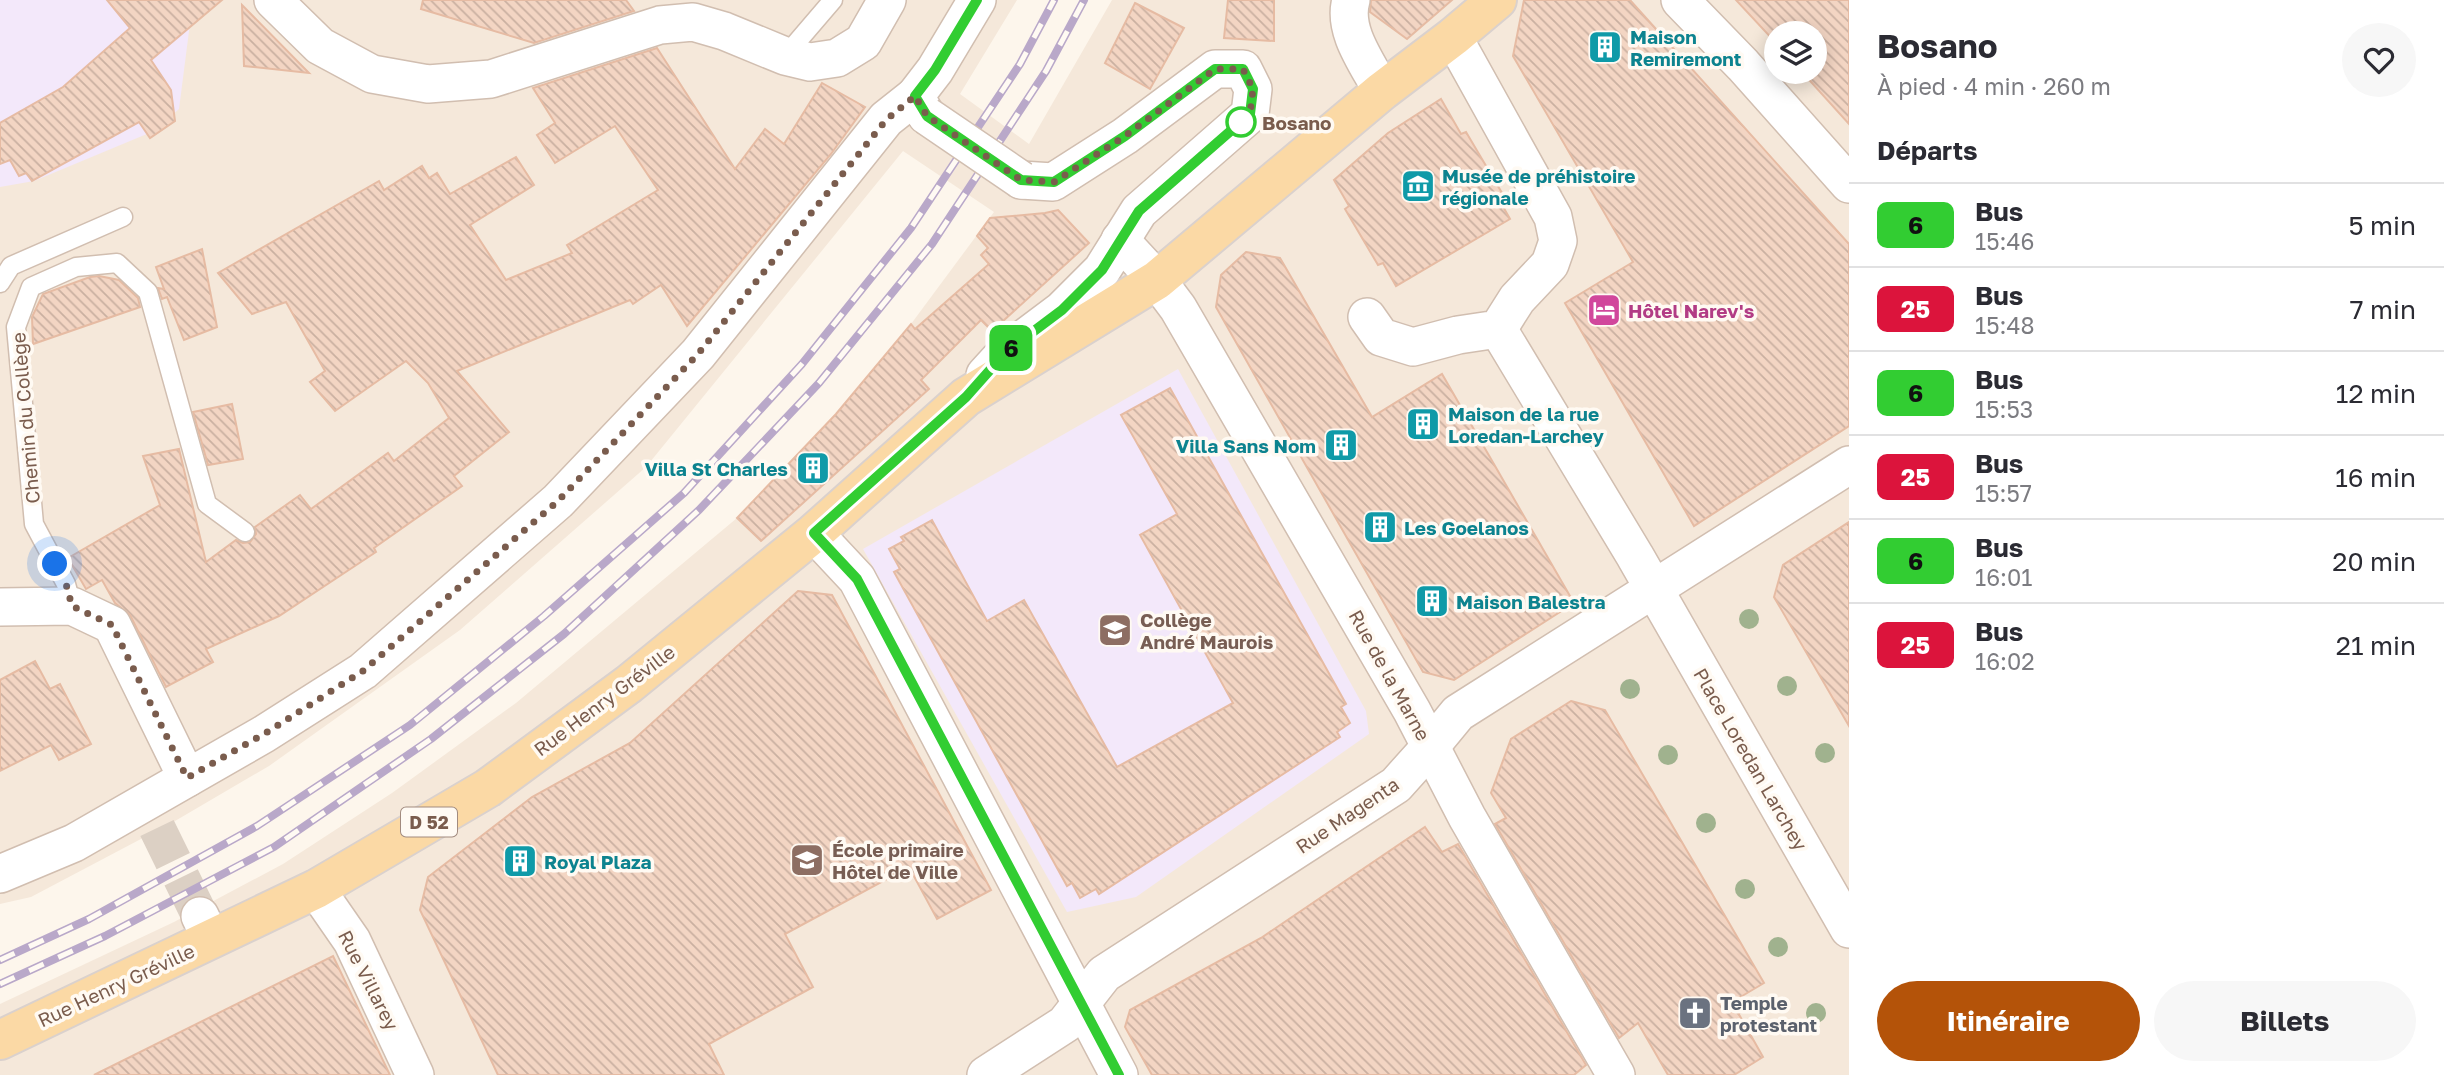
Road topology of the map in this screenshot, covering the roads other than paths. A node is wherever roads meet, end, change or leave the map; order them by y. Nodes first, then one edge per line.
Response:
1 (273, 0) edge
2 (833, 0) edge
3 (887, 0) edge
4 (977, 0) edge
5 (1351, 0) edge
6 (1497, 0) edge
7 (1680, 0) edge
8 (1453, 37) junction
9 (785, 56) junction
10 (1382, 91) junction
11 (921, 106) junction
12 (1849, 184) edge
13 (123, 217) dead end
14 (1120, 240) junction
15 (1157, 280) junction
16 (0, 284) edge
17 (1367, 317) dead end
18 (1498, 329) junction
19 (966, 397) junction
20 (1849, 465) edge
21 (245, 531) dead end
22 (814, 533) junction
23 (1653, 589) junction
24 (72, 606) junction
25 (0, 607) edge
26 (1430, 747) junction
27 (187, 778) junction
28 (0, 874) edge
29 (316, 889) junction
30 (1849, 929) edge
31 (1081, 1002) junction
32 (0, 1040) edge
33 (415, 1075) edge
34 (986, 1075) edge
35 (1119, 1075) edge
36 (1616, 1075) edge

1 - 9 street
2 - 9 lane
3 - 9 street
4 - 11 street
5 - 10 street
6 - 8 main road, D 52
7 - 12 street
8 - 10 main road, D 52
8 - 18 street
10 - 15 main road, D 52
11 - 14 street, bridge
11 - 27 street
13 - 16 lane
14 - 15 street, Rue de la Marne
14 - 19 street
15 - 19 main road, Rue Henry Gréville / D 52
15 - 26 street, Rue de la Marne
17 - 18 street
18 - 23 street, Place Loredan Larchey
19 - 22 main road, Rue Henry Gréville / D 52
20 - 23 street, Rue Magenta
21 - 24 lane, Chemin du Collège
22 - 29 main road, Rue Henry Gréville / D 52
22 - 31 street
23 - 26 street, Rue Magenta
23 - 30 street, Place Loredan Larchey
24 - 25 street
24 - 27 street
26 - 31 street, Rue Magenta
26 - 36 street, Rue de la Marne
27 - 28 street
29 - 32 main road, Rue Henry Gréville / D 52
29 - 33 street, Rue Villarey
31 - 34 street, Rue Magenta
31 - 35 street

